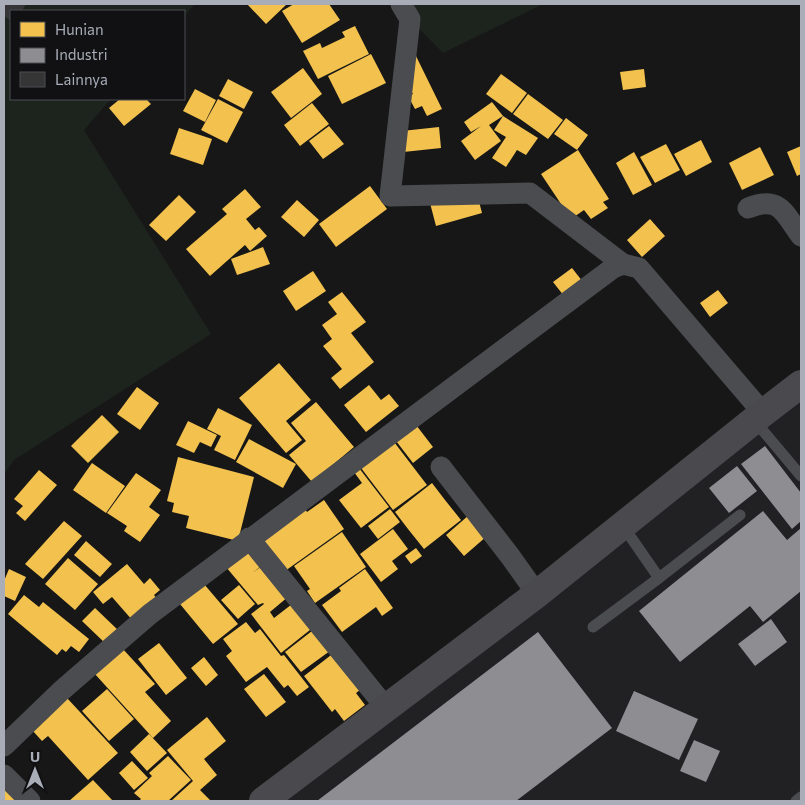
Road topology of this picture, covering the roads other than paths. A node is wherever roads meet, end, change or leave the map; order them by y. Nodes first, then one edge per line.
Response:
1 (401, 4) edge
2 (748, 208) dead end
3 (801, 236) edge
4 (623, 264) junction
5 (801, 384) edge
6 (759, 416) junction
7 (441, 467) dead end
8 (801, 476) edge
9 (740, 515) dead end
10 (622, 526) junction
11 (250, 538) junction
12 (659, 578) junction
13 (537, 594) junction
14 (593, 627) dead end
15 (387, 709) junction
16 (4, 746) edge
17 (4, 775) edge
18 (801, 798) edge
19 (30, 801) edge
20 (263, 801) edge
21 (796, 801) edge

1 - 4 street
2 - 3 street
4 - 6 street
4 - 11 street
5 - 6 street
6 - 8 lane
6 - 10 street
7 - 13 street
9 - 12 lane
10 - 12 lane
10 - 13 street
11 - 15 street
11 - 16 street
12 - 14 lane
13 - 15 street
15 - 20 street
17 - 19 street
18 - 21 lane

